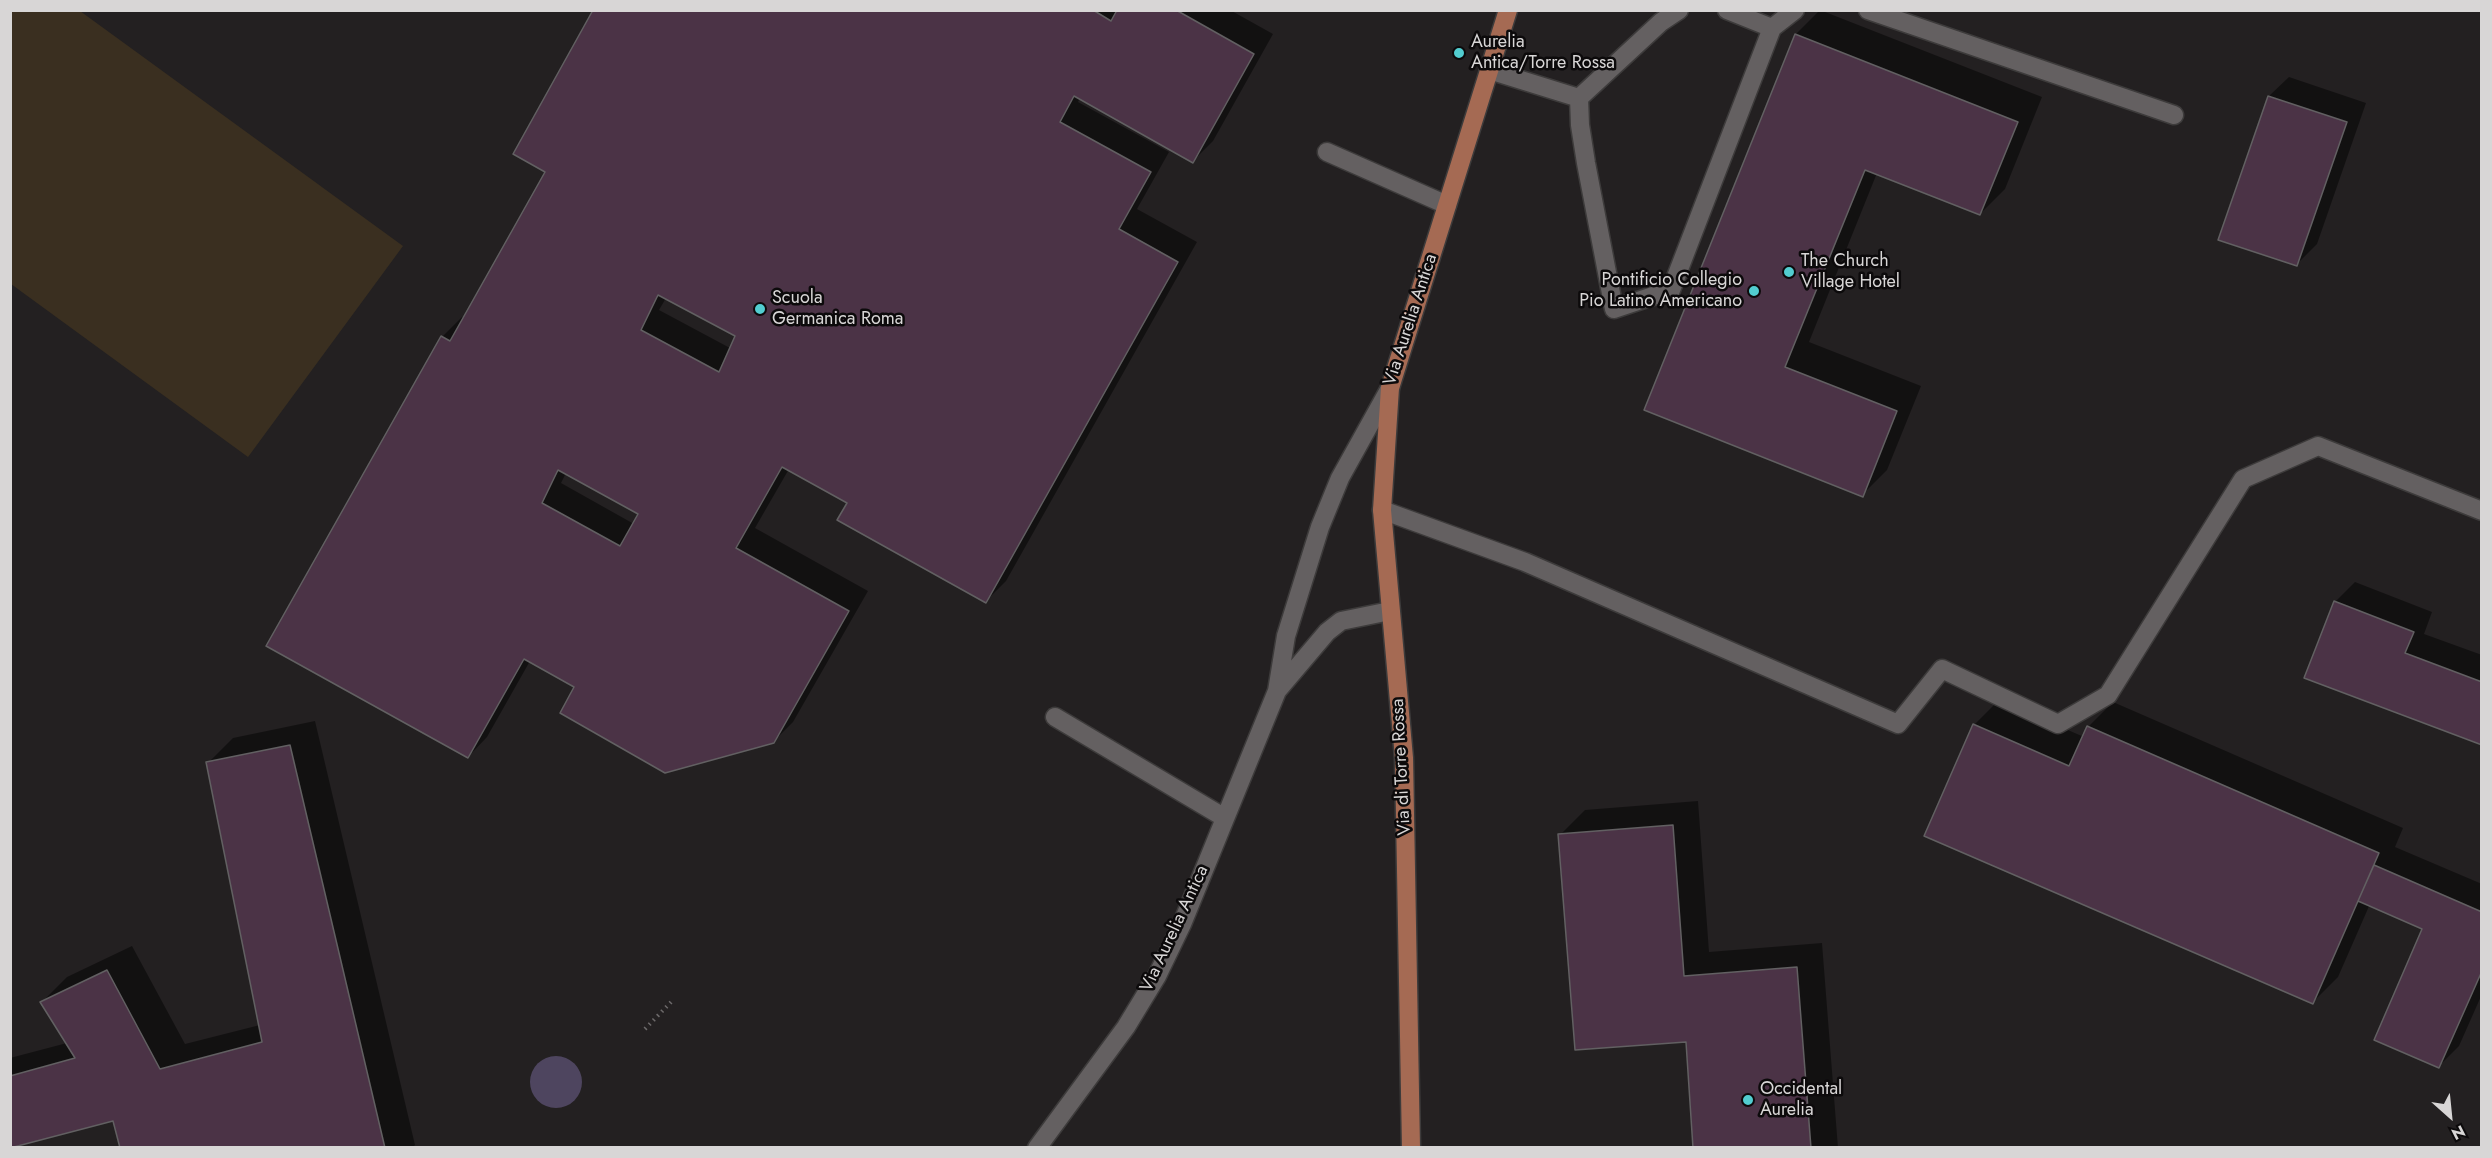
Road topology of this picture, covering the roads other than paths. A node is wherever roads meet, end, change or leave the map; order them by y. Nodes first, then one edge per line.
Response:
1 (1508, 10) edge
2 (1679, 10) edge
3 (1727, 10) edge
4 (1795, 10) edge
5 (1868, 10) edge
6 (1772, 28) junction
7 (1489, 70) junction
8 (1580, 98) junction
9 (2174, 115) dead end
10 (1327, 152) dead end
11 (1447, 205) junction
12 (1390, 388) junction
13 (1382, 510) junction
14 (2481, 511) edge
15 (1390, 611) junction
16 (1277, 690) junction
17 (1055, 717) dead end
18 (1226, 818) junction
19 (1037, 1148) edge
20 (1411, 1148) edge

1 - 7 main road, Via Aurelia Antica
2 - 8 street
3 - 6 street
4 - 6 street
5 - 9 street
6 - 8 street
7 - 8 street
7 - 11 main road, Via Aurelia Antica
10 - 11 street
11 - 12 main road, Via Aurelia Antica
12 - 13 main road, Via di Torre Rossa
12 - 16 street, Via Aurelia Antica
13 - 14 street
13 - 15 main road, Via di Torre Rossa
15 - 16 street, Via Aurelia Antica
15 - 20 main road, Via di Torre Rossa
16 - 18 street, Via Aurelia Antica
17 - 18 street
18 - 19 street, Via Aurelia Antica

